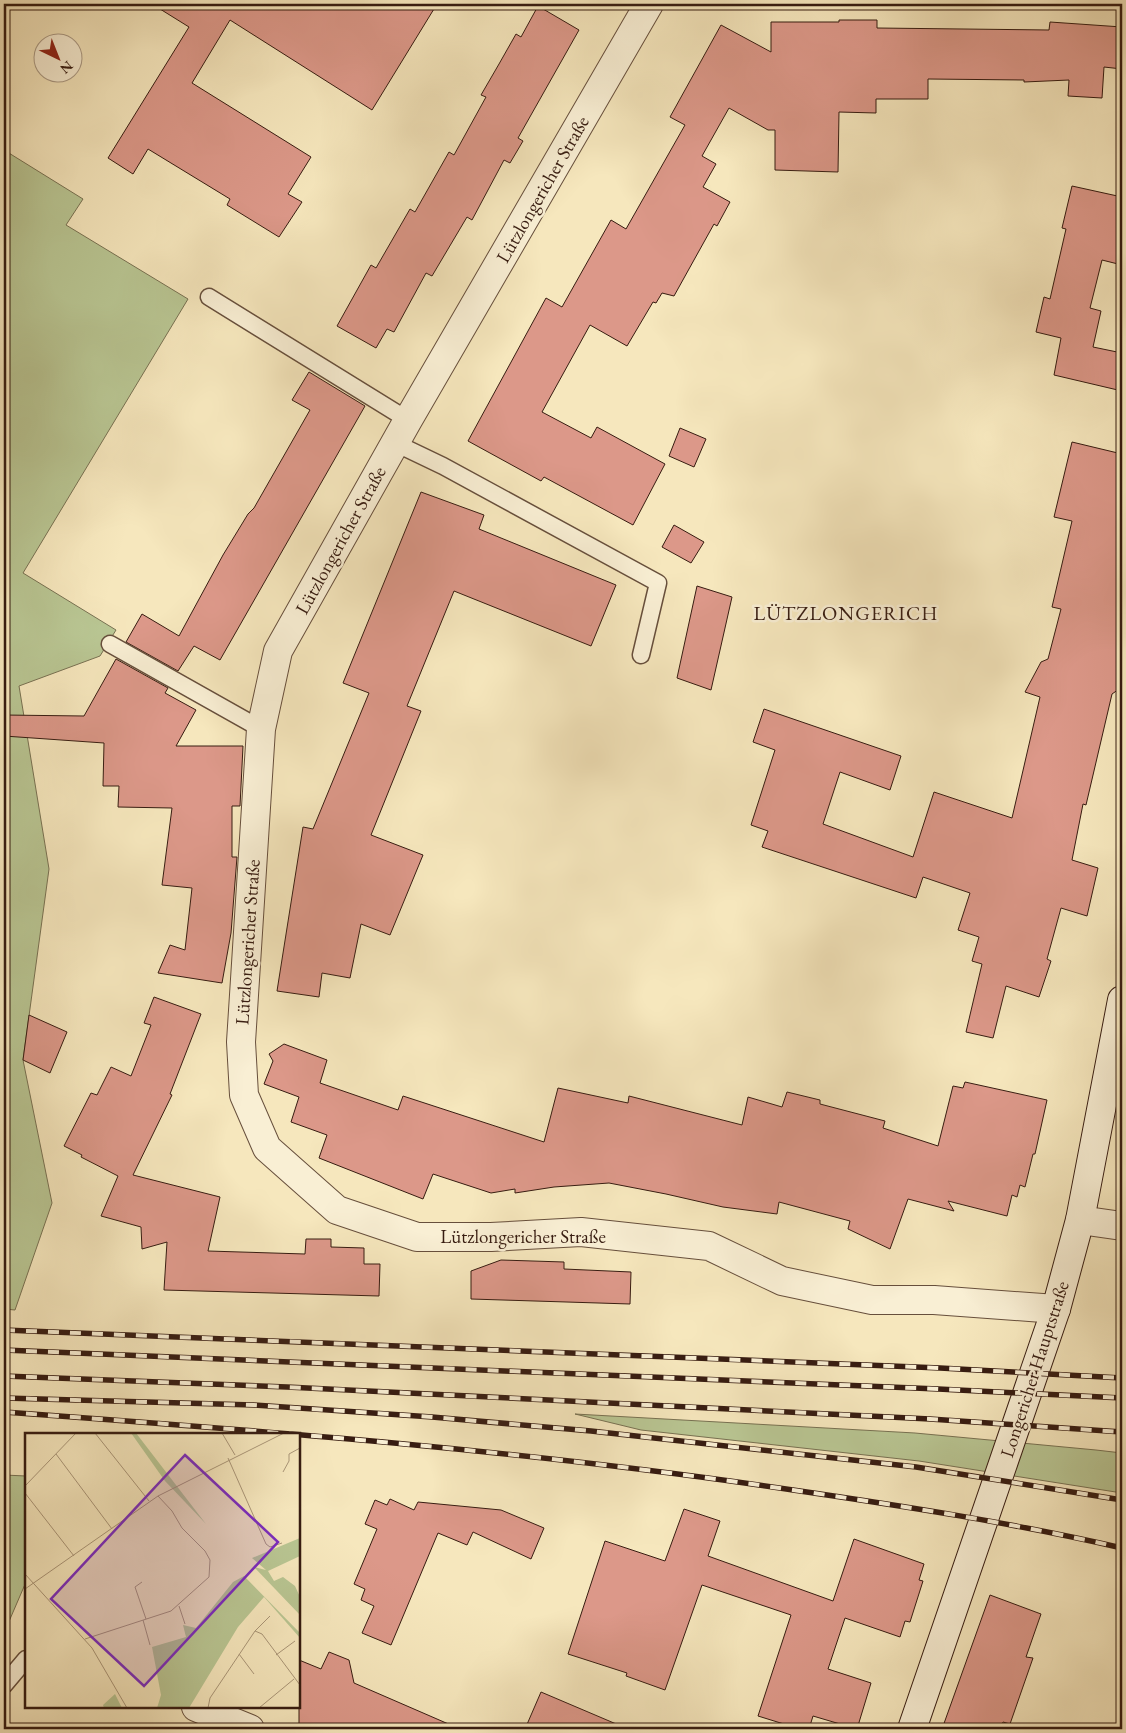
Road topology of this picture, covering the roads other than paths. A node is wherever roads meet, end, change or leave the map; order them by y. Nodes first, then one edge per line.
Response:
1 (649, 4) edge
2 (209, 297) dead end
3 (402, 431) junction
4 (110, 644) dead end
5 (641, 655) dead end
6 (261, 729) junction
7 (1122, 1000) edge
8 (1080, 1220) junction
9 (1122, 1226) edge
10 (1056, 1309) junction
11 (25, 1660) edge
12 (4, 1685) edge
13 (198, 1708) edge
14 (250, 1729) edge
15 (912, 1729) edge

1 - 3 street, Lützlongericher Straße
2 - 3 lane
3 - 5 lane
3 - 6 street, Lützlongericher Straße
4 - 6 lane
6 - 10 street, Lützlongericher Straße
7 - 8 street, Longericher Hauptstraße
8 - 9 street
8 - 10 street, Longericher Hauptstraße
10 - 15 street, Longericher Hauptstraße
11 - 12 lane
13 - 14 street

